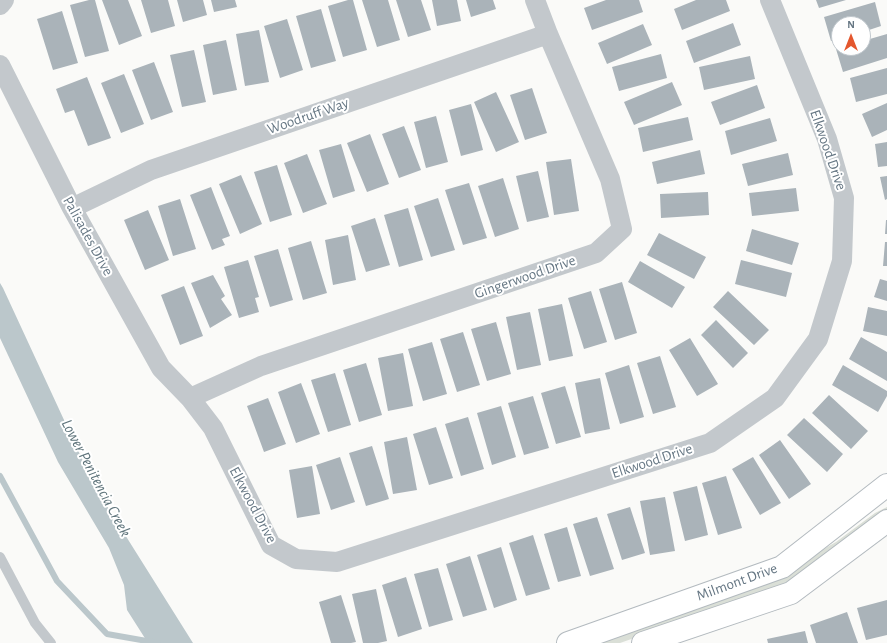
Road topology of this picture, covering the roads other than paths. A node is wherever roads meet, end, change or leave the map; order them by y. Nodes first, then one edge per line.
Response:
1 (4, 0) edge
2 (535, 0) edge
3 (770, 0) edge
4 (0, 4) edge
5 (548, 34) junction
6 (0, 65) edge
7 (72, 208) junction
8 (190, 398) junction
9 (887, 485) edge
10 (887, 521) edge
11 (0, 557) edge
12 (51, 643) edge
13 (568, 643) edge
14 (643, 643) edge

1 - 4 street
2 - 5 street, Gingerwood Drive
3 - 8 street, Elkwood Drive
5 - 7 street, Woodruff Way
5 - 8 street, Gingerwood Drive
6 - 7 street, Palisades Drive
7 - 8 street, Palisades Drive
9 - 13 street, Milmont Drive
10 - 14 street, Milmont Drive
11 - 12 lane

